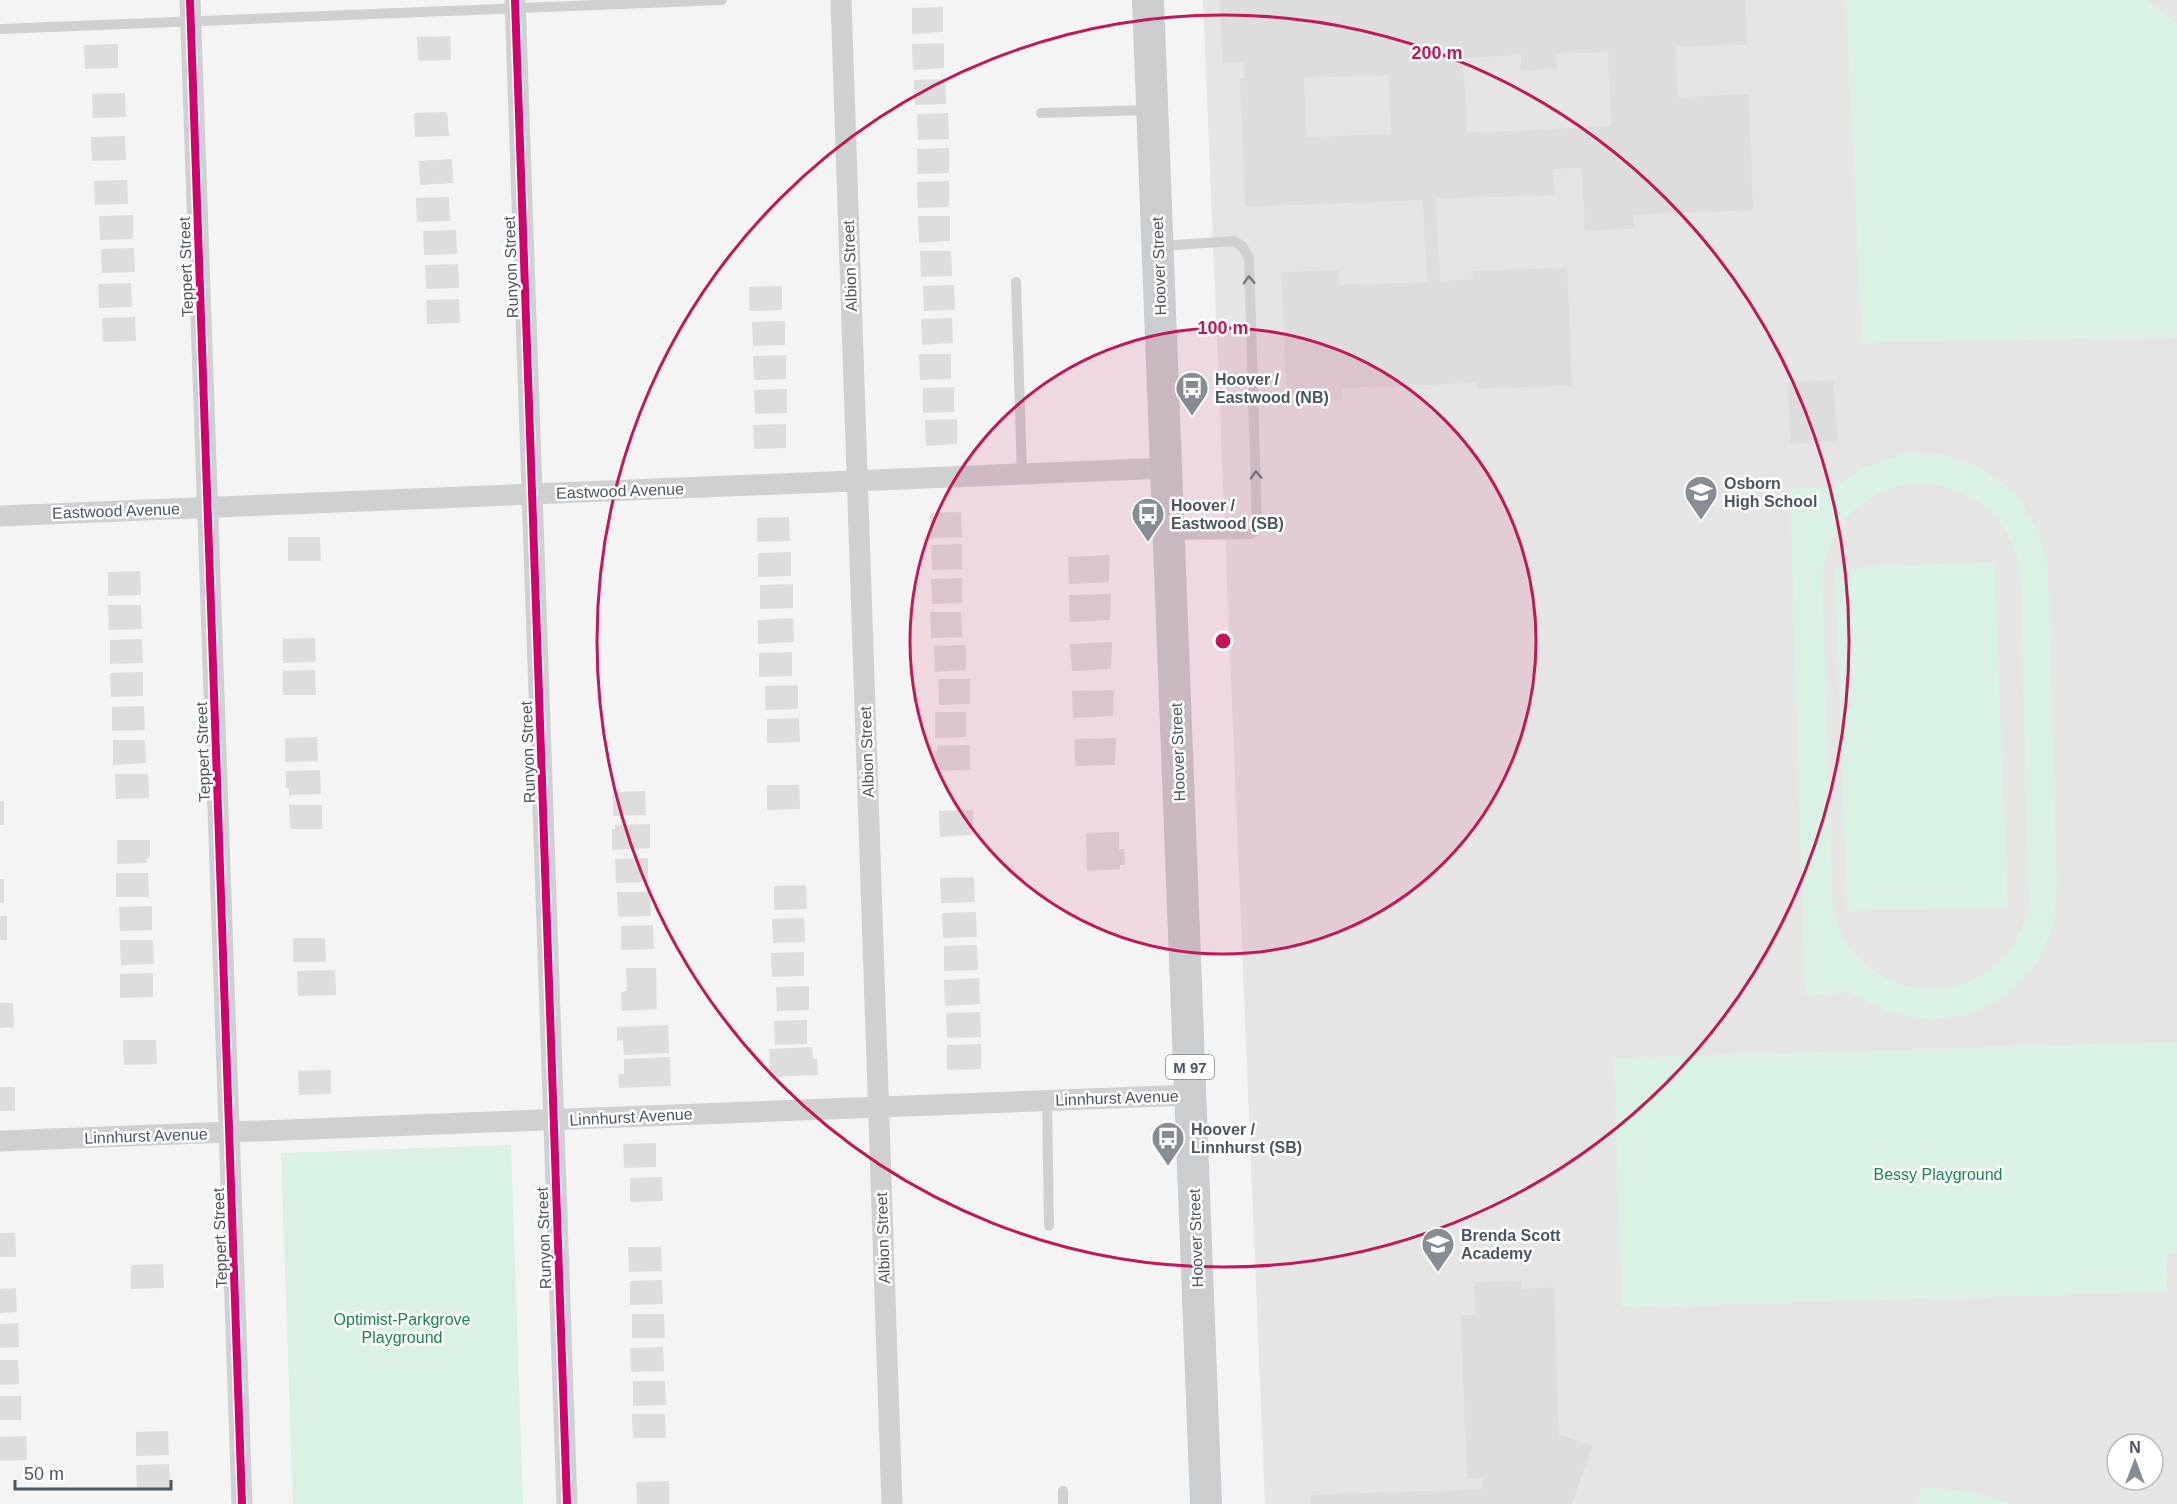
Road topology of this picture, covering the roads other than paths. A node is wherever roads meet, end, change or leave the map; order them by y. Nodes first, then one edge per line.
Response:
1 (722, 0) edge
2 (841, 0) edge
3 (1148, 0) edge
4 (515, 5) edge
5 (190, 10) edge
6 (0, 29) edge
7 (1152, 110) junction
8 (1041, 114) dead end
9 (1158, 246) junction
10 (1016, 282) dead end
11 (1167, 468) junction
12 (1022, 475) junction
13 (857, 482) junction
14 (532, 495) junction
15 (208, 507) junction
16 (0, 516) edge
17 (1170, 535) junction
18 (1191, 1095) junction
19 (1047, 1100) junction
20 (879, 1106) junction
21 (554, 1120) junction
22 (230, 1132) junction
23 (0, 1141) edge
24 (1049, 1226) dead end
25 (1063, 1491) dead end
26 (242, 1504) edge
27 (567, 1504) edge
28 (892, 1504) edge
29 (1063, 1504) edge
30 (1206, 1504) edge

1 - 4 lane
2 - 13 street, Albion Street
3 - 7 main road, Hoover Street / M 97
4 - 5 lane
4 - 14 street, Runyon Street
5 - 6 lane
5 - 15 street, Teppert Street
7 - 8 lane
7 - 9 main road, Hoover Street / M 97
9 - 11 main road, Hoover Street / M 97
17 -> 9 lane
10 - 12 lane
11 - 12 street, Eastwood Avenue
11 - 17 main road, Hoover Street / M 97
12 - 13 street, Eastwood Avenue
13 - 14 street, Eastwood Avenue
13 - 20 street, Albion Street
14 - 15 street, Eastwood Avenue
14 - 21 street, Runyon Street
15 - 16 street, Eastwood Avenue
15 - 22 street, Teppert Street
17 - 18 main road, Hoover Street / M 97
18 - 19 street, Linnhurst Avenue
18 - 30 main road, Hoover Street / M 97
19 - 20 street, Linnhurst Avenue
19 - 24 lane
20 - 21 street, Linnhurst Avenue
20 - 28 street, Albion Street
21 - 22 street, Linnhurst Avenue
21 - 27 street, Runyon Street
22 - 23 street, Linnhurst Avenue
22 - 26 street, Teppert Street
25 - 29 lane

